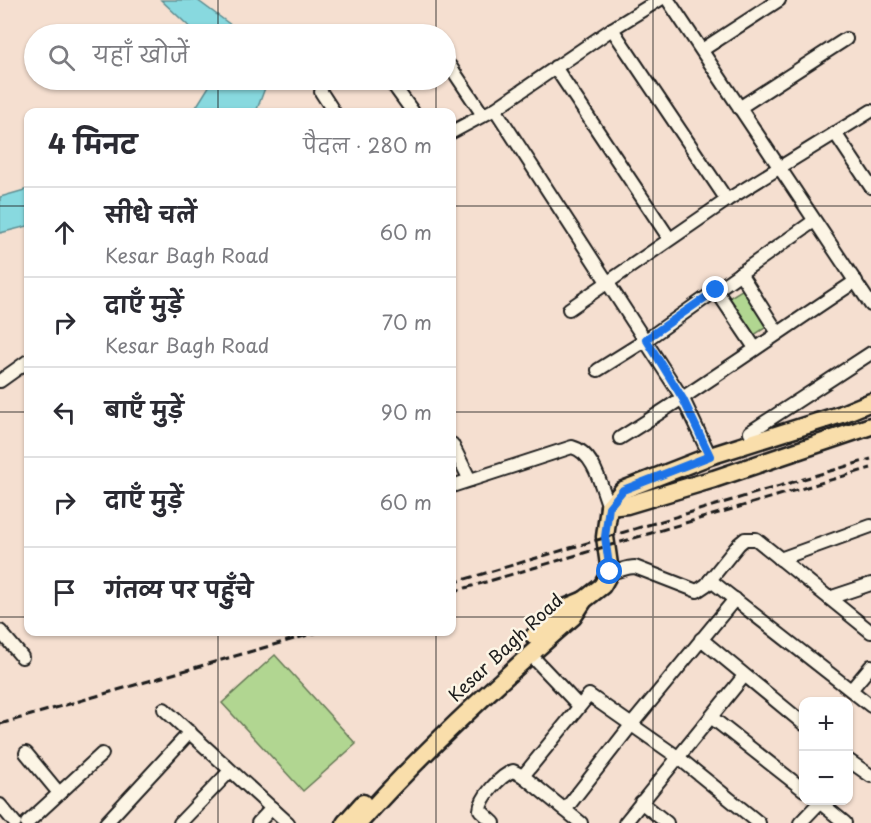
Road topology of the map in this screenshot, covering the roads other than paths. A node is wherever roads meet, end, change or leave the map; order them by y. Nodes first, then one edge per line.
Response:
1 (659, 0) edge
2 (668, 0) edge
3 (779, 0) edge
4 (612, 29) junction
5 (846, 39) dead end
6 (702, 50) junction
7 (555, 66) junction
8 (456, 75) edge
9 (397, 90) edge
10 (321, 92) dead end
11 (331, 108) edge
12 (410, 108) edge
13 (739, 108) junction
14 (495, 109) junction
15 (871, 111) edge
16 (483, 115) junction
17 (456, 130) edge
18 (835, 133) junction
19 (779, 168) junction
20 (871, 187) edge
21 (727, 200) junction
22 (814, 222) junction
23 (669, 238) junction
24 (740, 273) junction
25 (856, 281) junction
26 (608, 284) junction
27 (716, 290) junction
28 (871, 305) edge
29 (569, 309) dead end
30 (778, 333) junction
31 (646, 339) junction
32 (755, 348) junction
33 (871, 353) edge
34 (24, 364) edge
35 (598, 370) dead end
36 (0, 381) edge
37 (683, 399) junction
38 (871, 402) edge
39 (871, 426) edge
40 (750, 432) dead end
41 (620, 438) dead end
42 (456, 452) edge
43 (710, 456) junction
44 (470, 480) junction
45 (456, 485) edge
46 (609, 507) junction
47 (871, 526) edge
48 (780, 559) junction
49 (610, 572) junction
50 (710, 580) junction
51 (871, 584) edge
52 (829, 598) junction
53 (735, 599) junction
54 (584, 600) junction
55 (0, 631) edge
56 (871, 632) edge
57 (701, 639) junction
58 (530, 654) junction
59 (22, 657) dead end
60 (871, 666) edge
61 (744, 676) junction
62 (851, 690) junction
63 (579, 706) junction
64 (871, 706) edge
65 (164, 709) dead end
66 (711, 717) junction
67 (799, 720) edge
68 (632, 724) junction
69 (190, 732) junction
70 (26, 753) dead end
71 (102, 753) dead end
72 (679, 758) junction
73 (853, 765) edge
74 (230, 771) junction
75 (523, 776) junction
76 (871, 776) edge
77 (799, 786) edge
78 (59, 793) junction
79 (641, 802) junction
80 (0, 805) edge
81 (816, 805) edge
82 (825, 805) edge
83 (272, 808) junction
84 (565, 810) junction
85 (490, 822) edge
86 (15, 823) edge
87 (27, 823) edge
88 (106, 823) edge
89 (180, 823) edge
90 (258, 823) edge
91 (288, 823) edge
92 (345, 823) edge
93 (359, 823) edge
94 (581, 823) edge
95 (625, 823) edge
96 (668, 823) edge
97 (759, 823) edge
98 (800, 823) edge
99 (845, 823) edge

1 - 4 street
2 - 6 street
3 - 6 street
4 - 7 street
4 - 21 street
5 - 13 street
6 - 13 street
7 - 14 street
7 - 23 street
8 - 16 street
9 - 12 street
10 - 11 street
13 - 19 street
14 - 16 street
14 - 26 street
15 - 18 street
16 - 17 street
18 - 19 street
18 - 20 street
19 - 21 street
19 - 22 street
21 - 23 street
22 - 24 street
22 - 25 street
23 - 26 street
24 - 27 street
24 - 30 street
25 - 28 street
25 - 30 street
26 - 29 street
26 - 31 street
27 - 31 street
27 - 32 street
30 - 32 street
31 - 35 street
31 - 37 street
32 - 37 street
33 - 40 street
34 - 36 street
37 - 41 street
37 - 43 street
38 - 43 main road
39 - 46 main road
42 - 44 street
43 - 46 main road
44 - 45 street
44 - 46 street
46 - 49 main road
47 - 48 street
48 - 50 street
48 - 52 street
49 - 50 street
49 - 54 main road, Kesar Bagh Road
50 - 53 street
51 - 52 street
52 - 56 street
53 - 57 street
53 - 62 street
54 - 58 main road, Kesar Bagh Road
54 - 92 main road
55 - 59 street
57 - 61 street
57 - 68 street
58 - 63 street
58 - 93 main road, Kesar Bagh Road
60 - 62 street
61 - 66 street
61 - 67 street
62 - 64 street
63 - 68 street
63 - 75 street
65 - 69 street
66 - 72 street
66 - 77 street
68 - 72 street
68 - 84 street
69 - 74 street
69 - 88 street
70 - 78 street
71 - 78 street
72 - 79 street
72 - 97 street
73 - 76 street
74 - 83 street
74 - 89 street
75 - 84 street
75 - 85 street
78 - 87 street
79 - 95 street
79 - 96 street
80 - 86 street
81 - 98 street
82 - 99 street
83 - 90 street
83 - 91 street
84 - 94 street

